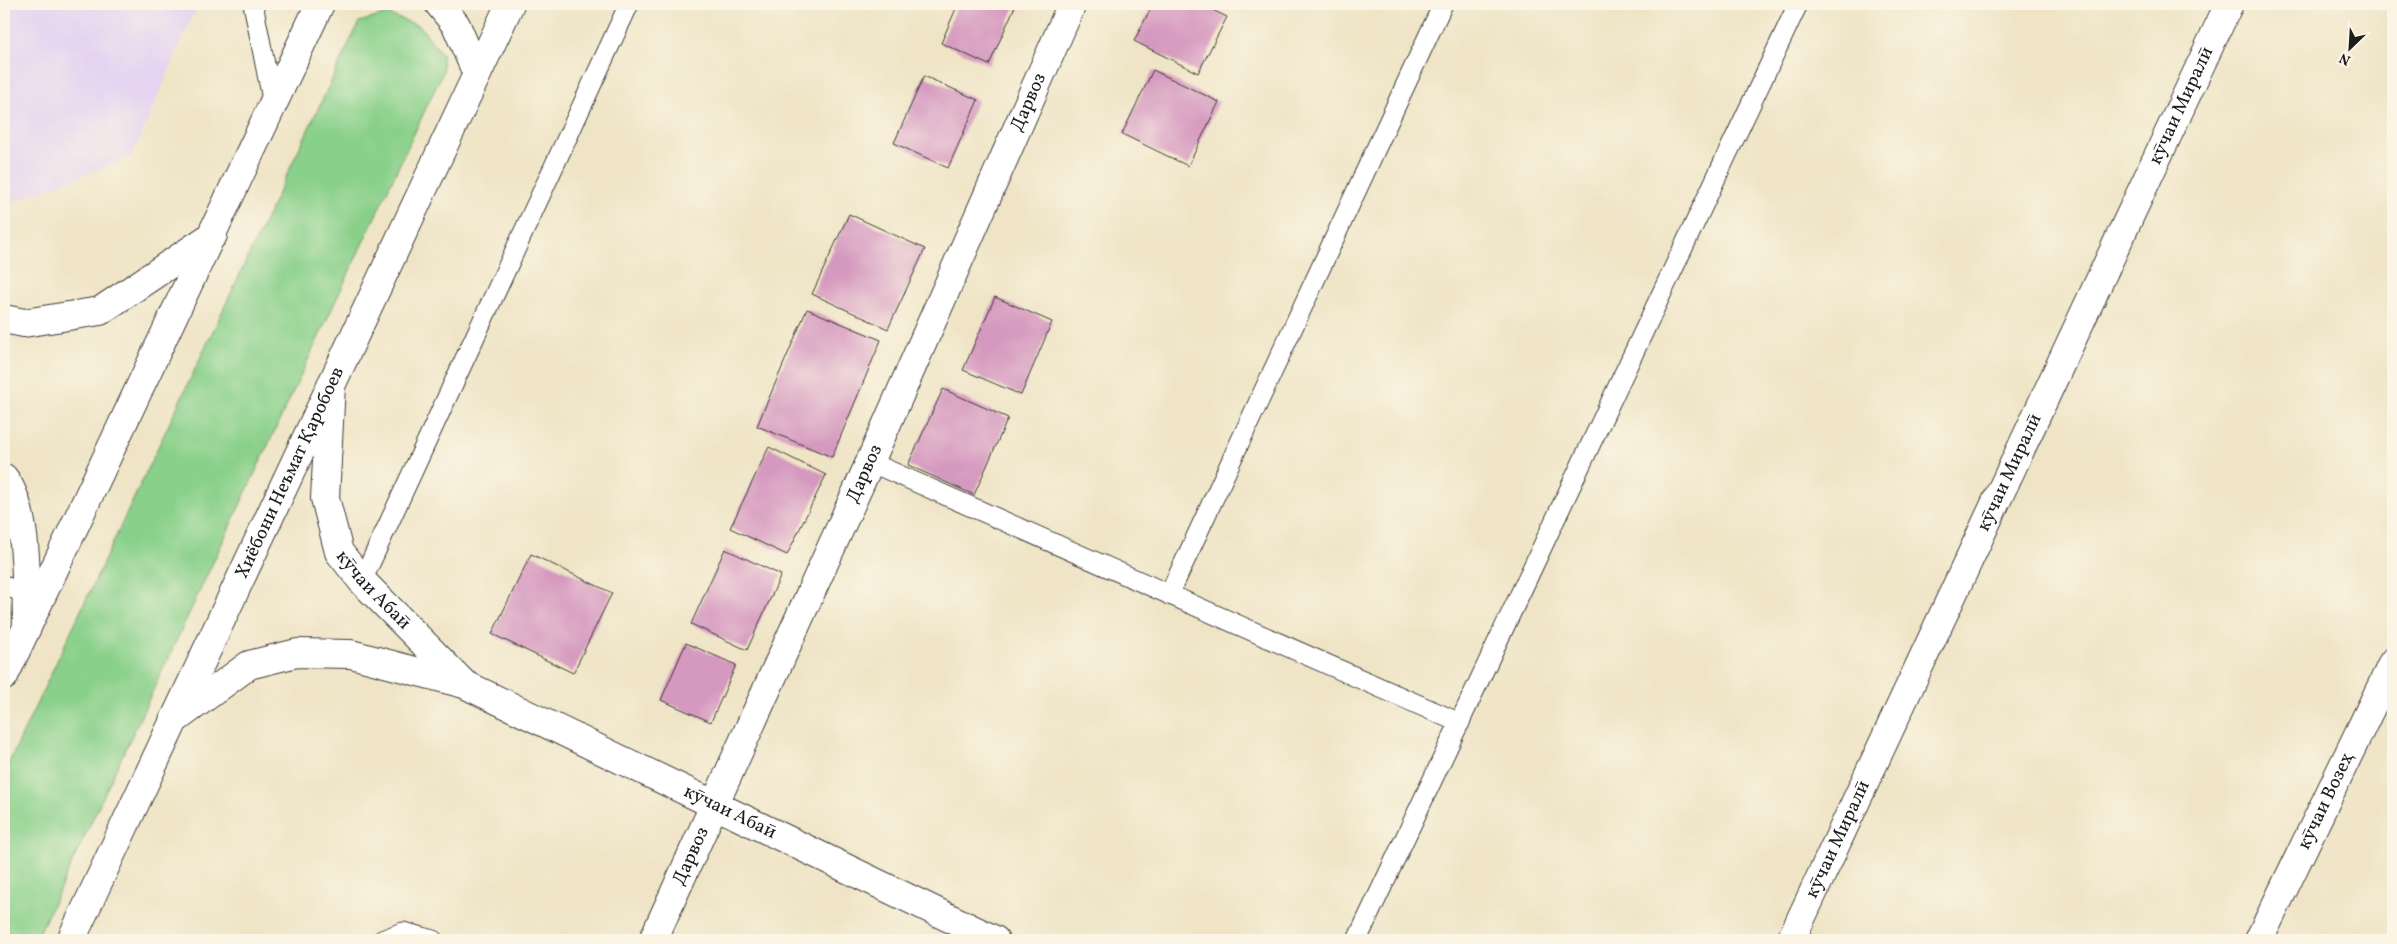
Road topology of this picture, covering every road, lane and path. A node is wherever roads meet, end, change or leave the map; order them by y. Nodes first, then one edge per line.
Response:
1 (253, 4) edge
2 (439, 4) edge
3 (510, 4) edge
4 (629, 4) edge
5 (1072, 4) edge
6 (1443, 4) edge
7 (1798, 4) edge
8 (2229, 4) edge
9 (322, 6) edge
10 (477, 74) junction
11 (273, 104) junction
12 (213, 235) junction
13 (4, 319) edge
14 (331, 384) junction
15 (870, 462) junction
16 (4, 478) edge
17 (362, 581) junction
18 (15, 590) edge
19 (1169, 596) junction
20 (27, 628) junction
21 (2393, 662) edge
22 (4, 676) edge
23 (464, 684) junction
24 (173, 721) junction
25 (1460, 723) junction
26 (714, 806) junction
27 (71, 940) edge
28 (382, 940) edge
29 (433, 940) edge
30 (653, 940) edge
31 (995, 940) edge
32 (1357, 940) edge
33 (1791, 940) edge
34 (2259, 940) edge

1 - 11 lane
2 - 10 main road
3 - 10 main road, Хиёбони Неъмат Қаробоев
4 - 17 lane
5 - 15 main road, Дарвоз
6 - 19 lane
7 - 25 lane
8 - 33 main road, кӯчаи Миралӣ
9 - 11 main road
10 - 14 main road, Хиёбони Неъмат Қаробоев
11 - 12 main road
12 - 13 main road
12 - 20 main road
14 - 17 main road, кӯчаи Абаӣ
14 - 24 main road, Хиёбони Неъмат Қаробоев
15 - 19 lane
15 - 26 main road, Дарвоз
16 - 18 main road
17 - 23 main road, кӯчаи Абаӣ
18 - 20 main road
19 - 25 lane
20 - 22 main road
21 - 34 main road, кӯчаи Возеҳ
23 - 24 main road, кӯчаи Абаӣ
23 - 26 main road, кӯчаи Абаӣ
24 - 27 main road, Хиёбони Неъмат Қаробоев
25 - 32 lane
26 - 30 main road, Дарвоз
26 - 31 main road, кӯчаи Абаӣ
28 - 29 lane

